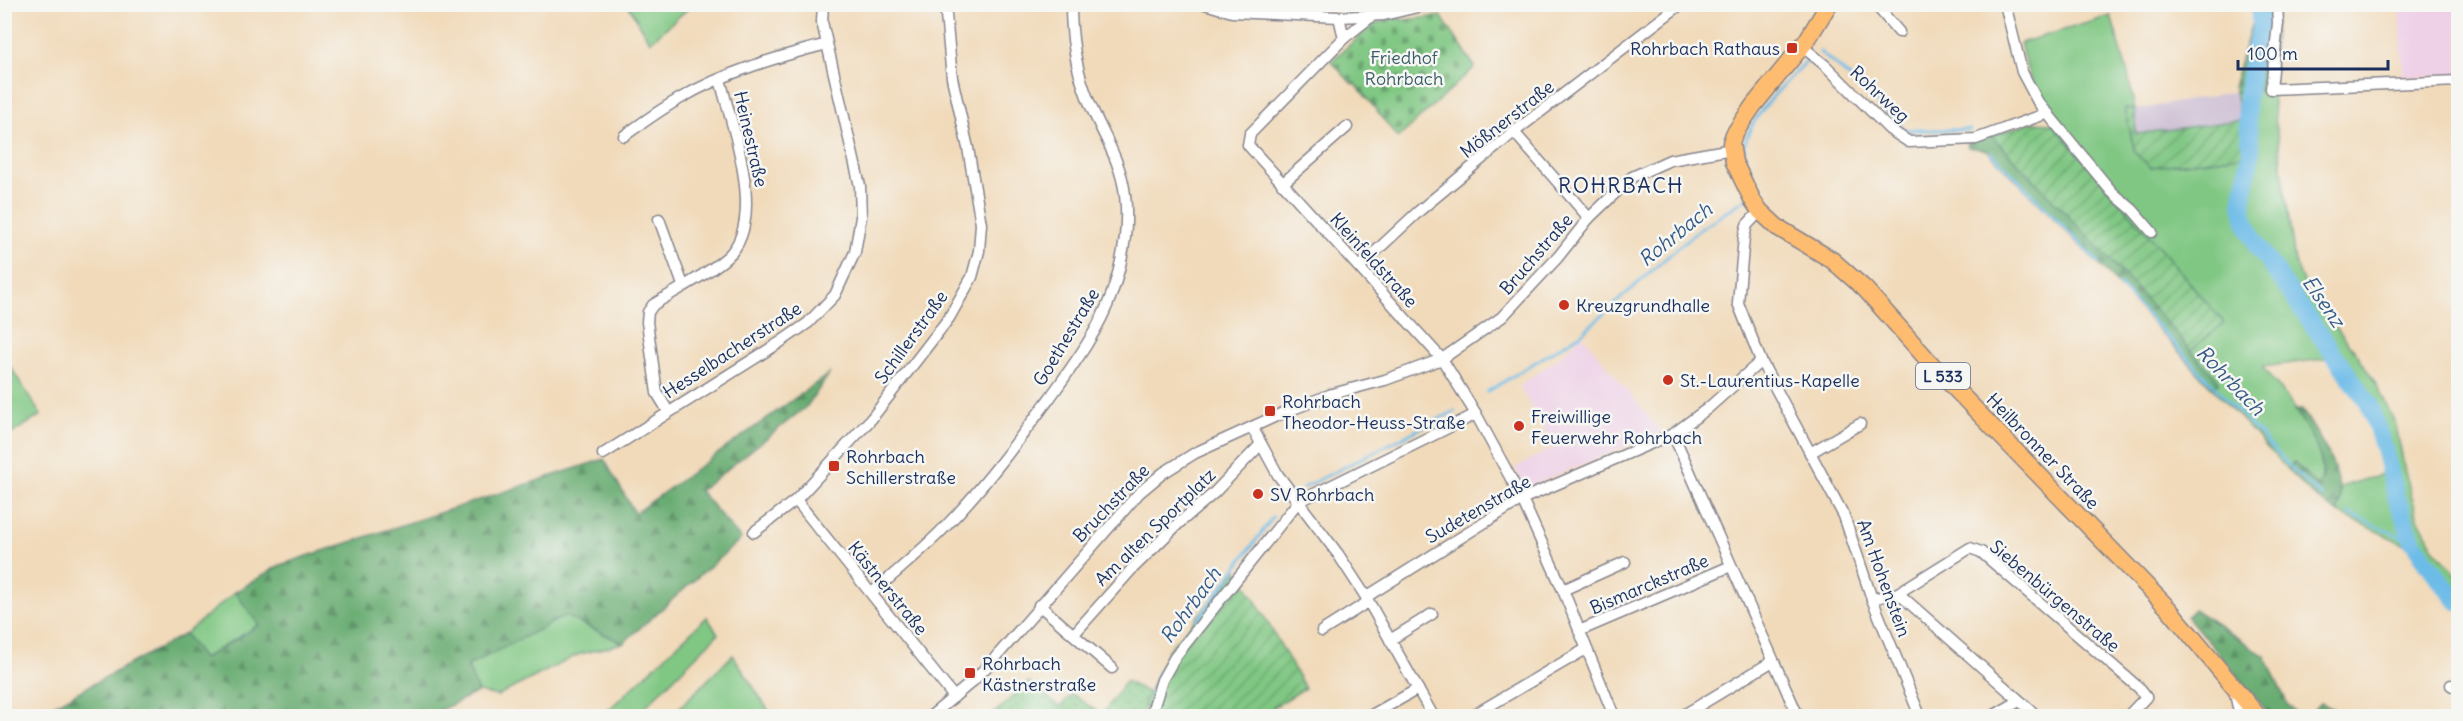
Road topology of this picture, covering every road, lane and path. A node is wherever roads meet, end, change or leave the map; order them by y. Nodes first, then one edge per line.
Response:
1 (823, 4) edge
2 (945, 4) edge
3 (1071, 4) edge
4 (1204, 4) edge
5 (1430, 4) edge
6 (1681, 4) edge
7 (1829, 4) edge
8 (1875, 4) edge
9 (2005, 4) edge
10 (2277, 4) edge
11 (1372, 16) junction
12 (1339, 17) junction
13 (1899, 32) dead end
14 (1344, 38) junction
15 (827, 44) junction
16 (1802, 46) junction
17 (720, 79) junction
18 (2458, 81) edge
19 (2048, 113) junction
20 (1347, 127) dead end
21 (1514, 132) junction
22 (624, 136) dead end
23 (1732, 149) junction
24 (1282, 184) junction
25 (1753, 200) junction
26 (1589, 218) junction
27 (659, 219) dead end
28 (2152, 232) dead end
29 (1359, 267) junction
30 (683, 285) junction
31 (1442, 359) junction
32 (1761, 361) junction
33 (668, 411) junction
34 (1476, 414) junction
35 (1860, 424) dead end
36 (1252, 427) junction
37 (1673, 434) junction
38 (1262, 444) junction
39 (1810, 453) junction
40 (603, 454) dead end
41 (1522, 499) junction
42 (796, 500) junction
43 (1298, 502) junction
44 (754, 532) dead end
45 (1625, 562) dead end
46 (1731, 566) junction
47 (1563, 590) junction
48 (872, 593) junction
49 (1898, 593) junction
50 (1367, 599) junction
51 (1872, 599) junction
52 (1040, 605) junction
53 (1432, 614) dead end
54 (1322, 631) dead end
55 (1579, 631) junction
56 (1074, 634) junction
57 (1390, 640) junction
58 (1586, 650) junction
59 (1773, 661) junction
60 (1112, 668) dead end
61 (2232, 685) junction
62 (1418, 689) junction
63 (954, 697) junction
64 (2019, 701) junction
65 (1152, 712) dead end
66 (931, 717) edge
67 (1370, 717) edge
68 (1433, 717) edge
69 (1472, 717) edge
70 (1614, 717) edge
71 (1682, 717) edge
72 (1798, 717) edge
73 (1920, 717) edge
74 (1993, 717) edge
75 (2037, 717) edge
76 (2128, 717) edge
77 (2240, 717) edge
78 (2258, 717) edge

1 - 15 street, Hesselbacherstraße
2 - 42 street, Schillerstraße
3 - 48 street, Goethestraße
4 - 12 street
5 - 11 street
6 - 21 street, Mößnerstraße
7 - 16 main road
8 - 13 street
9 - 19 street
10 - 18 street
11 - 12 street
11 - 14 street, Kleinfeldstraße
12 - 14 street
14 - 24 street, Kleinfeldstraße
15 - 17 street
15 - 33 street, Hesselbacherstraße
16 - 19 street, Rohrweg
16 - 23 main road
17 - 22 street
17 - 30 street, Heinestraße
19 - 28 street
20 - 24 street
21 - 26 street, Bruchstraße
21 - 29 street, Mößnerstraße
23 - 25 main road, Heilbronner Straße / L 533
23 - 26 street, Bruchstraße
24 - 29 street, Kleinfeldstraße
25 - 32 street, Am Hohenstein
25 - 61 main road, Heilbronner Straße / L 533
26 - 31 street, Bruchstraße
27 - 30 street
29 - 31 street, Kleinfeldstraße
30 - 33 street, Heinestraße
31 - 34 street, Kleinfeldstraße
31 - 36 street, Bruchstraße
32 - 37 street, Sudetenstraße
32 - 39 street, Am Hohenstein
33 - 40 street, Hesselbacherstraße
34 - 41 street, Kleinfeldstraße
34 - 43 street
35 - 39 street
36 - 38 street
36 - 52 street, Bruchstraße
37 - 41 street, Sudetenstraße
37 - 46 street
38 - 43 street
38 - 56 street, Am alten Sportplatz
39 - 51 street, Am Hohenstein
41 - 47 street, Kleinfeldstraße
41 - 50 street, Sudetenstraße
42 - 44 street, Schillerstraße
42 - 48 street, Kästnerstraße
43 - 50 street
43 - 65 street
45 - 47 street
46 - 55 street, Bismarckstraße
46 - 59 street
47 - 55 street, Kleinfeldstraße
48 - 63 street, Kästnerstraße
49 - 51 street, Siebenbürgenstraße
49 - 64 street
49 - 76 street, Siebenbürgenstraße
50 - 54 street, Sudetenstraße
50 - 57 street
51 - 73 street, Am Hohenstein
52 - 56 street
52 - 63 street, Bruchstraße
53 - 57 street
55 - 58 street, Kleinfeldstraße
56 - 60 street
57 - 62 street
58 - 69 street
58 - 70 street, Kleinfeldstraße
59 - 71 street
59 - 72 street
61 - 77 street
61 - 78 main road, L 533
62 - 67 street
62 - 68 street
63 - 66 street, Bruchstraße
64 - 74 street
64 - 75 street

